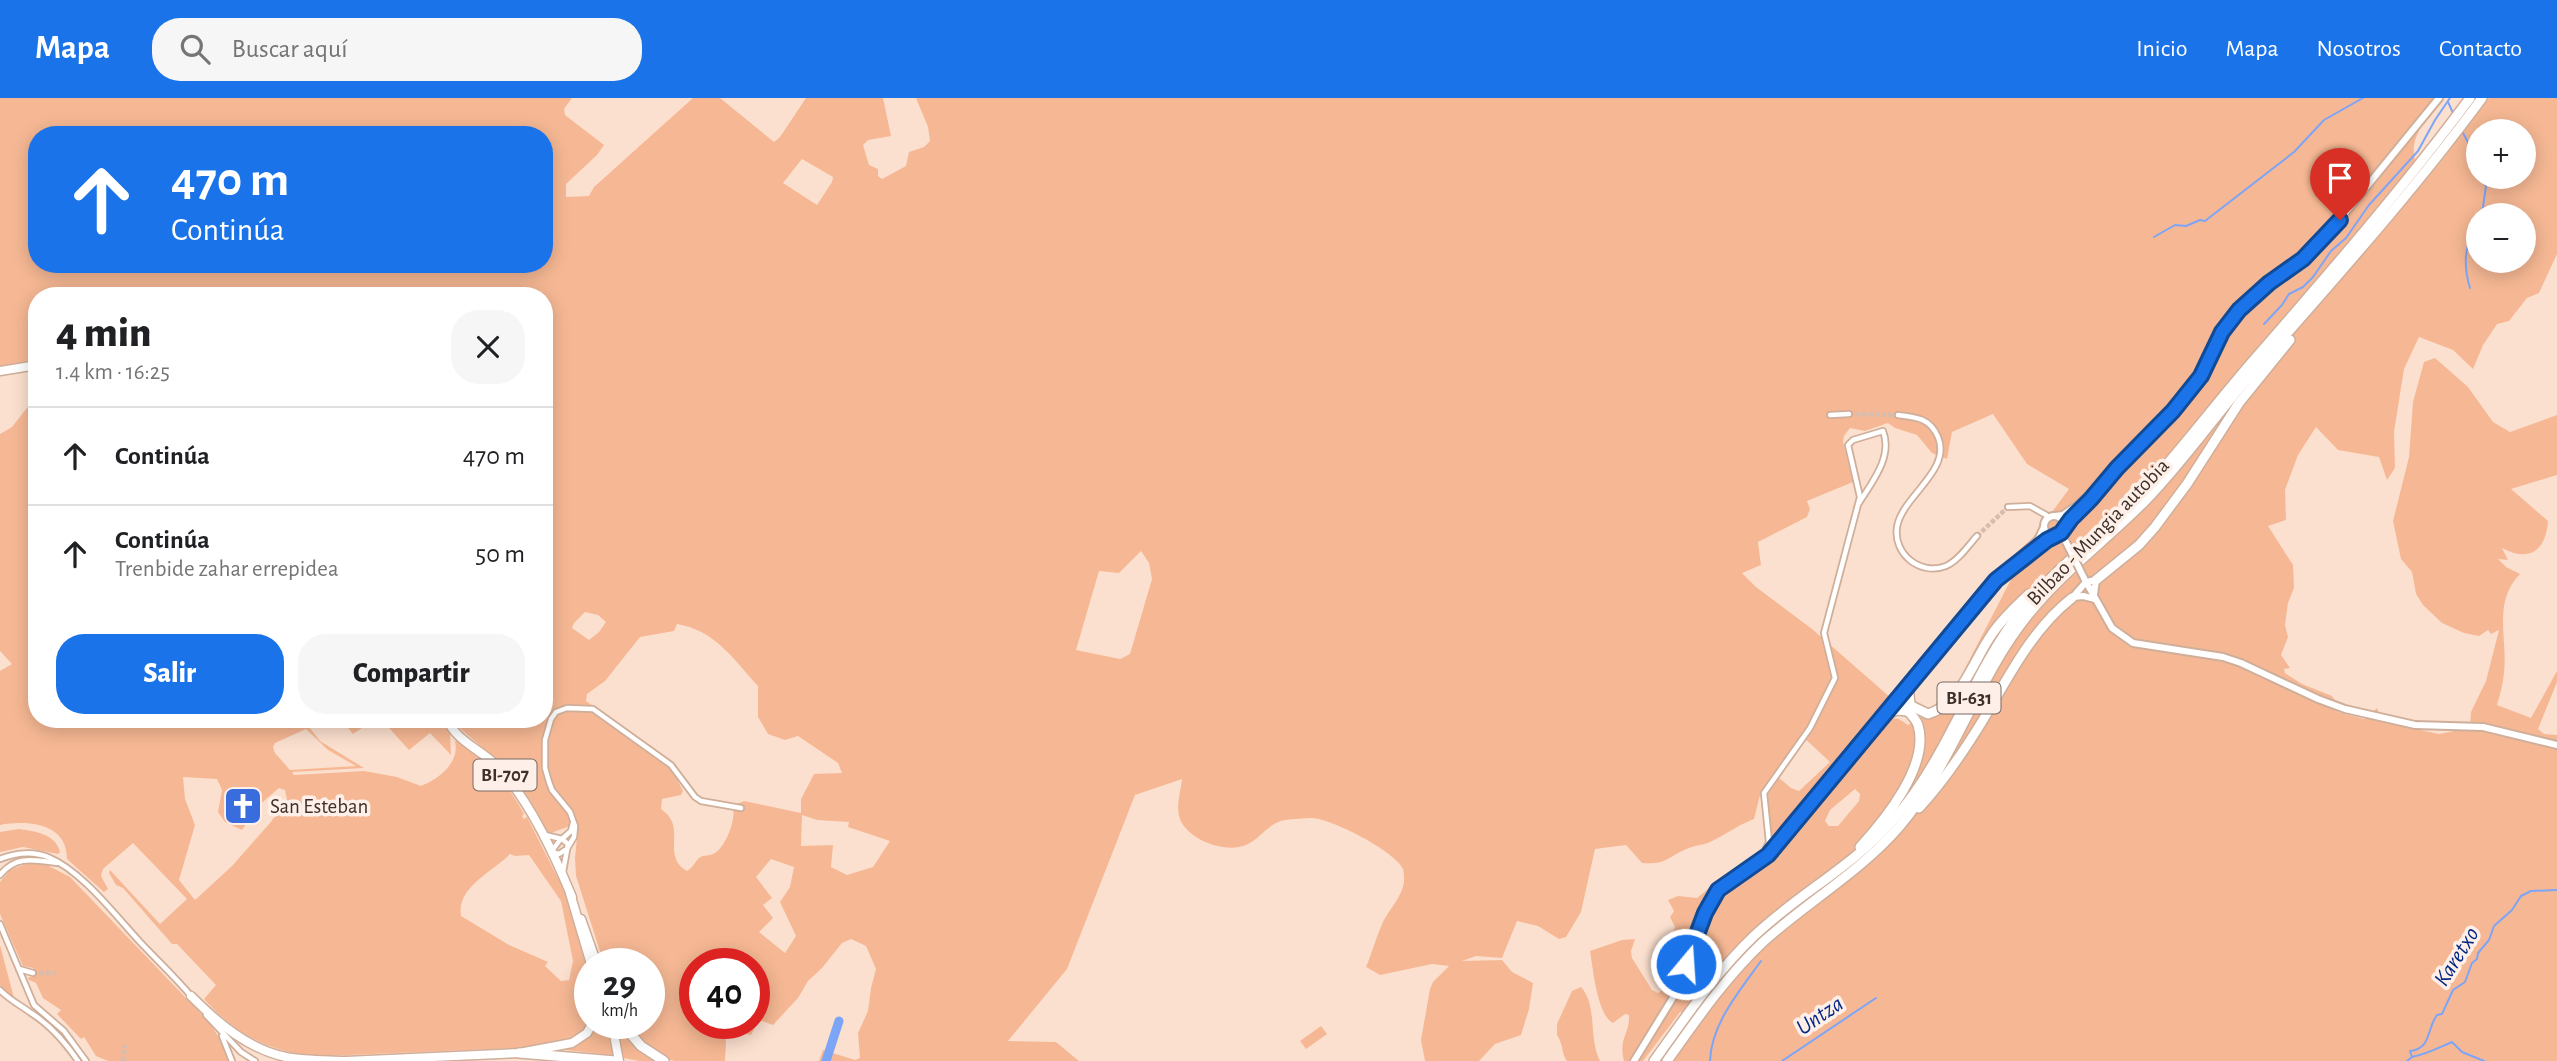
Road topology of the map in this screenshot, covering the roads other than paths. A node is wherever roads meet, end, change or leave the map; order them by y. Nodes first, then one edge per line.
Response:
1 (2439, 98) edge
2 (2470, 98) edge
3 (2482, 98) edge
4 (2458, 123) junction
5 (2328, 288) junction
6 (28, 366) edge
7 (0, 371) edge
8 (1849, 414) tunnel mouth
9 (1830, 415) dead end
10 (1898, 415) tunnel mouth
11 (2117, 468) junction
12 (1859, 503) junction
13 (2008, 507) dead end
14 (2046, 515) dead end
15 (2055, 516) junction
16 (2044, 527) junction
17 (2064, 528) junction
18 (1977, 536) tunnel mouth
19 (2055, 536) junction
20 (2066, 542) junction
21 (2050, 577) junction
22 (1996, 580) junction
23 (2089, 580) junction
24 (2072, 598) junction
25 (2095, 599) junction
26 (1908, 686) junction
27 (1898, 699) junction
28 (1908, 708) junction
29 (1886, 713) junction
30 (553, 717) edge
31 (453, 728) edge
32 (548, 728) edge
33 (2557, 745) edge
34 (741, 808) dead end
35 (574, 822) junction
36 (1900, 826) junction
37 (541, 833) junction
38 (561, 839) junction
39 (567, 848) junction
40 (551, 852) junction
41 (0, 859) edge
42 (57, 863) junction
43 (1760, 863) junction
44 (0, 875) edge
45 (564, 880) junction
46 (570, 893) junction
47 (1807, 895) junction
48 (0, 924) edge
49 (586, 948) edge
50 (591, 948) edge
51 (16, 966) junction
52 (33, 973) tunnel mouth
53 (0, 990) edge
54 (191, 996) junction
55 (218, 1028) junction
56 (578, 1039) edge
57 (613, 1039) edge
58 (635, 1039) edge
59 (519, 1053) junction
60 (78, 1061) edge
61 (86, 1061) edge
62 (232, 1061) edge
63 (255, 1061) edge
64 (346, 1061) edge
65 (615, 1061) edge
66 (664, 1061) edge
67 (1634, 1061) edge
68 (1654, 1061) edge
69 (1667, 1061) edge

1 - 11 street
2 - 4 highway, Bilbao - Mungia autobia / BI-631
3 - 4 highway, Bilbao - Mungia autobia / BI-631
4 - 5 highway, Bilbao - Mungia autobia / BI-631
4 - 21 highway, Bilbao - Mungia autobia / BI-631
5 - 23 highway
5 - 36 highway, Bilbao - Mungia autobia / BI-631
6 - 7 main road
8 - 9 street
10 - 18 street
11 - 15 street
11 - 17 street
12 - 12 street
12 - 43 street
13 - 14 street
15 - 16 street
15 - 17 street
16 - 19 street
16 - 22 street
17 - 19 street
17 - 20 street
19 - 20 street
19 - 22 street
20 - 23 street, bridge
21 - 28 highway
21 - 47 highway, Bilbao - Mungia autobia / BI-631
22 - 26 street
23 - 24 street
23 - 25 street
24 - 25 street
24 - 36 highway
25 - 33 street
26 - 27 street
26 - 28 highway
27 - 28 highway
27 - 29 street
28 - 29 highway
28 - 47 highway
29 - 43 street
30 - 34 street
31 - 37 main road, BI-707
32 - 35 street
35 - 38 street
35 - 39 street
36 - 69 highway, Bilbao - Mungia autobia / BI-631
37 - 38 street
37 - 40 main road, BI-707
38 - 39 street
38 - 40 street
39 - 40 street
39 - 45 street
40 - 45 main road, BI-707
41 - 42 street
42 - 44 street
42 - 54 street
43 - 67 street
45 - 46 main road, BI-707
46 - 49 main road
46 - 50 main road, BI-707
47 - 68 highway, Bilbao - Mungia autobia / BI-631
48 - 51 street
51 - 52 street
51 - 61 street
53 - 60 street
54 - 55 street
54 - 64 main road
55 - 62 street
55 - 63 street
56 - 59 main road
57 - 65 main road
58 - 66 highway
59 - 64 main road
59 - 65 highway

